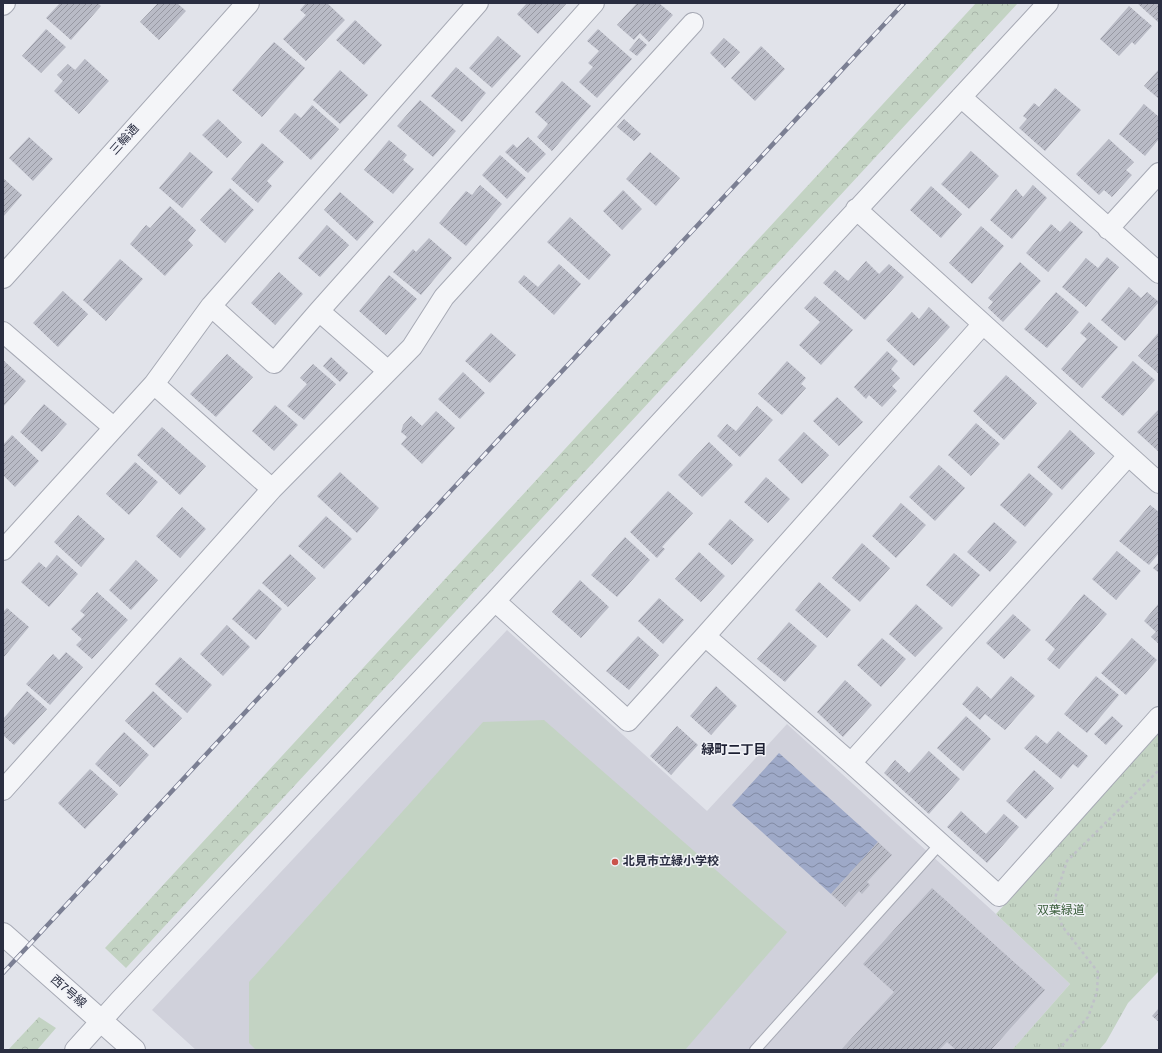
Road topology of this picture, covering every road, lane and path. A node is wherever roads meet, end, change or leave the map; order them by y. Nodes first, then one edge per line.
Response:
1 (248, 3) edge
2 (478, 3) edge
3 (594, 3) edge
4 (1048, 3) edge
5 (693, 23) dead end
6 (961, 97) junction
7 (1159, 173) edge
8 (856, 209) junction
9 (1108, 229) junction
10 (1159, 273) edge
11 (3, 277) edge
12 (211, 306) junction
13 (319, 311) junction
14 (983, 324) junction
15 (3, 332) edge
16 (388, 371) junction
17 (154, 384) junction
18 (113, 427) junction
19 (1128, 456) junction
20 (1159, 483) edge
21 (272, 489) junction
22 (3, 550) edge
23 (495, 601) junction
24 (705, 636) junction
25 (1159, 717) edge
26 (851, 763) junction
27 (1159, 770) edge
28 (3, 790) edge
29 (940, 844) junction
30 (3, 934) edge
31 (101, 1021) junction
32 (75, 1050) edge
33 (134, 1050) edge
34 (755, 1050) edge
35 (1058, 1050) edge

1 - 11 street, 三輪通
2 - 12 street
3 - 13 street
4 - 6 street
5 - 16 street
6 - 8 street
6 - 9 street
7 - 9 street
8 - 14 street
8 - 23 street
9 - 10 street
12 - 13 street
12 - 17 street
13 - 16 street
14 - 19 street
14 - 24 street
15 - 18 street
16 - 21 street
17 - 18 street
17 - 21 street
18 - 22 street
19 - 20 street
19 - 26 street
21 - 28 street
23 - 24 street
23 - 31 street
24 - 26 street
25 - 29 street
26 - 29 street
27 - 35 path
29 - 34 lane
30 - 31 street, 西7号線
31 - 32 street
31 - 33 street, 西7号線

